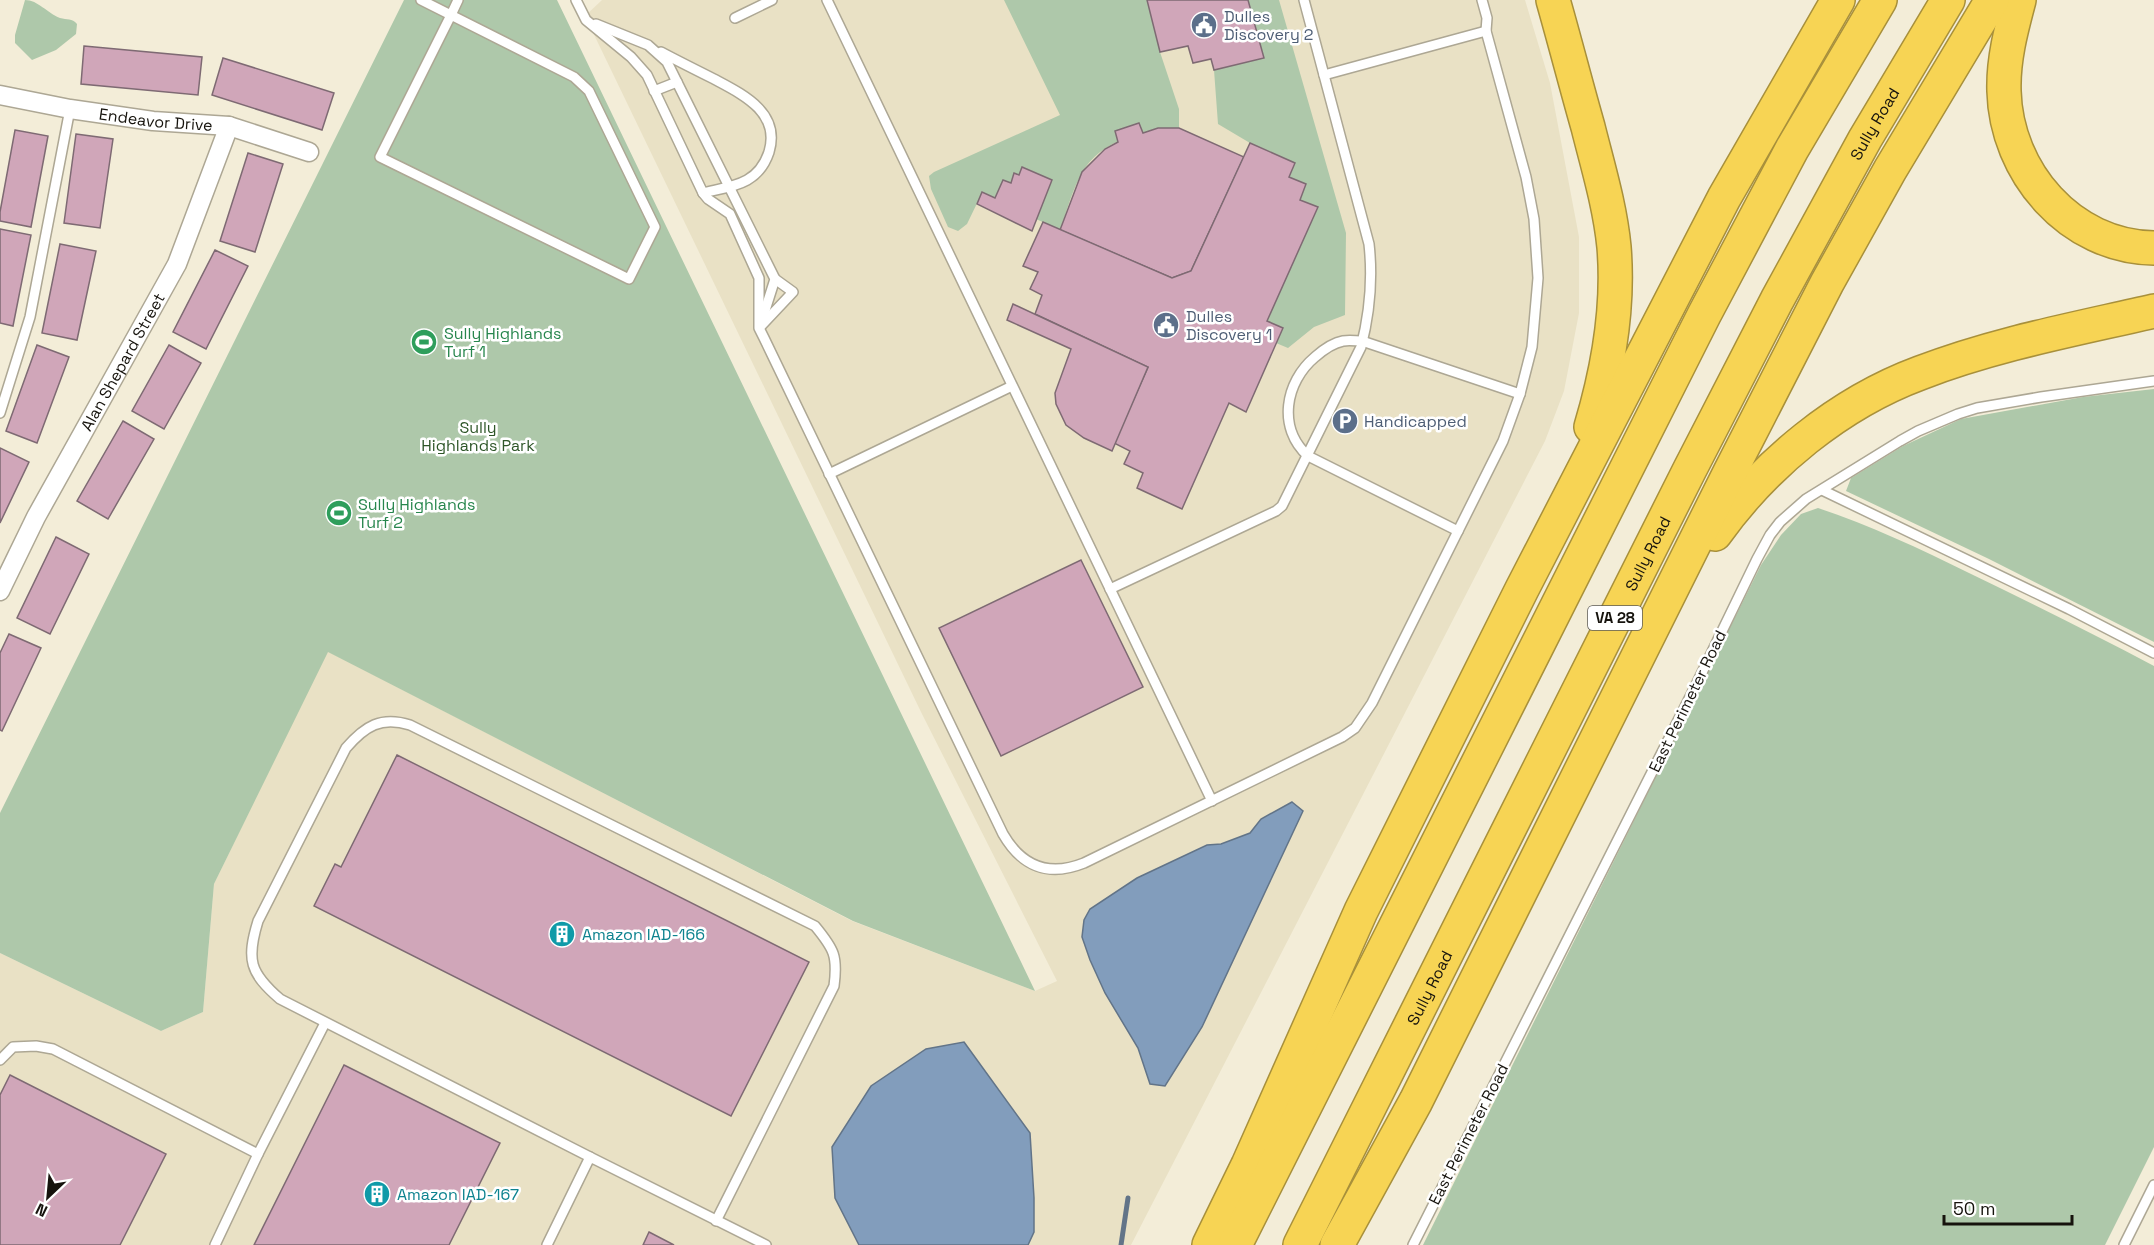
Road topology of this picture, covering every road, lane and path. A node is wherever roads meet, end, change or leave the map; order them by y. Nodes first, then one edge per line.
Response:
1 (421, 0) edge
2 (458, 0) edge
3 (576, 0) edge
4 (772, 0) edge
5 (827, 0) edge
6 (1304, 0) edge
7 (1482, 0) edge
8 (1553, 0) edge
9 (1838, 0) edge
10 (1880, 0) edge
11 (1948, 0) edge
12 (1992, 0) edge
13 (2019, 0) edge
14 (451, 15) junction
15 (735, 18) dead end
16 (586, 20) junction
17 (1486, 31) junction
18 (648, 45) junction
19 (1324, 75) junction
20 (677, 82) junction
21 (654, 91) junction
22 (0, 95) edge
23 (70, 110) junction
24 (229, 126) junction
25 (309, 152) dead end
26 (729, 186) junction
27 (703, 193) junction
28 (2154, 248) edge
29 (775, 279) junction
30 (2154, 311) edge
31 (759, 328) junction
32 (1362, 341) junction
33 (2154, 381) edge
34 (1012, 386) junction
35 (1520, 394) junction
36 (0, 414) edge
37 (1308, 456) junction
38 (830, 474) junction
39 (1822, 490) junction
40 (1458, 531) junction
41 (1110, 589) junction
42 (1522, 589) junction
43 (0, 591) edge
44 (2154, 654) edge
45 (1626, 682) junction
46 (1212, 801) junction
47 (326, 1023) junction
48 (0, 1060) edge
49 (258, 1154) junction
50 (590, 1157) junction
51 (2154, 1185) edge
52 (716, 1221) junction
53 (215, 1245) edge
54 (546, 1245) edge
55 (766, 1245) edge
56 (1209, 1245) edge
57 (1235, 1245) edge
58 (1300, 1245) edge
59 (1336, 1245) edge
60 (1413, 1245) edge
61 (2124, 1245) edge

1 - 14 lane
2 - 14 lane
3 - 16 lane
4 - 15 lane
5 - 34 lane
6 - 19 lane
7 - 17 lane
8 - 42 highway
9 - 42 highway
10 - 57 highway
11 - 58 highway, Sully Road / VA 28
12 - 45 highway
13 - 28 highway
14 - 14 lane
16 - 18 lane
16 - 21 lane
17 - 19 lane
17 - 35 lane
18 - 20 lane
18 - 26 lane
19 - 32 lane
20 - 21 lane
20 - 26 lane
21 - 27 lane
22 - 23 street, Endeavor Drive
23 - 24 street, Endeavor Drive
23 - 36 lane
24 - 25 street, Endeavor Drive
24 - 43 street, Alan Shepard Street
26 - 27 lane
26 - 29 lane
27 - 31 lane
29 - 31 lane
29 - 31 lane
30 - 45 highway
31 - 38 lane
32 - 35 lane
32 - 37 lane
32 - 37 lane
33 - 39 lane, East Perimeter Road
34 - 38 lane
34 - 41 lane
35 - 40 lane
37 - 40 lane
37 - 41 lane
38 - 46 lane
39 - 44 lane
39 - 60 lane, East Perimeter Road
40 - 46 lane
41 - 46 lane
42 - 56 highway
45 - 59 highway
47 - 49 lane
47 - 50 lane
47 - 52 lane
48 - 49 lane
49 - 53 lane
50 - 52 lane
50 - 54 lane
51 - 61 lane
52 - 55 lane

